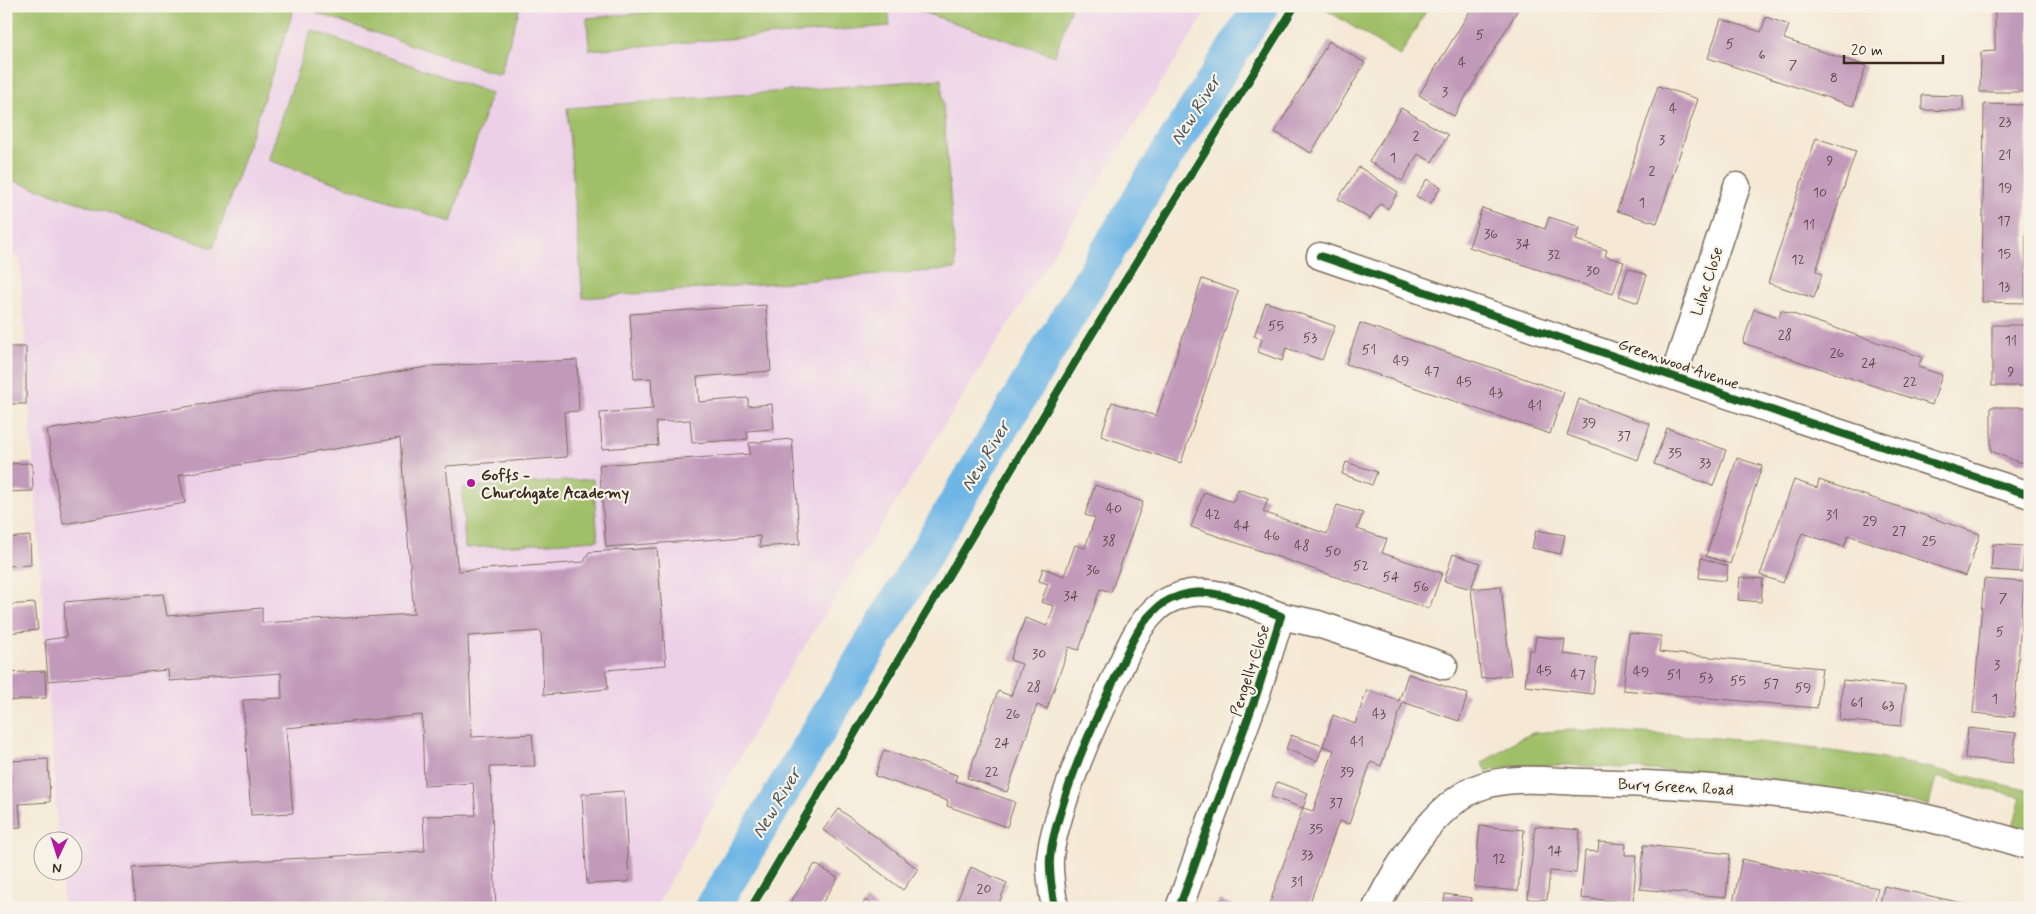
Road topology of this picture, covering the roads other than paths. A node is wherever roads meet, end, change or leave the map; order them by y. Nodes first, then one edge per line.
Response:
1 (1737, 186) dead end
2 (1320, 256) dead end
3 (1674, 375) junction
4 (2030, 495) edge
5 (1281, 616) junction
6 (1444, 666) dead end
7 (2030, 846) edge
8 (1055, 908) edge
9 (1179, 908) edge
10 (1376, 908) edge

1 - 3 street, Lilac Close
2 - 3 street, Greenwood Avenue
3 - 4 street, Greenwood Avenue
5 - 6 street, Pengelly Close
5 - 8 street, Pengelly Close
5 - 9 street, Pengelly Close
7 - 10 street, Bury Green Road

